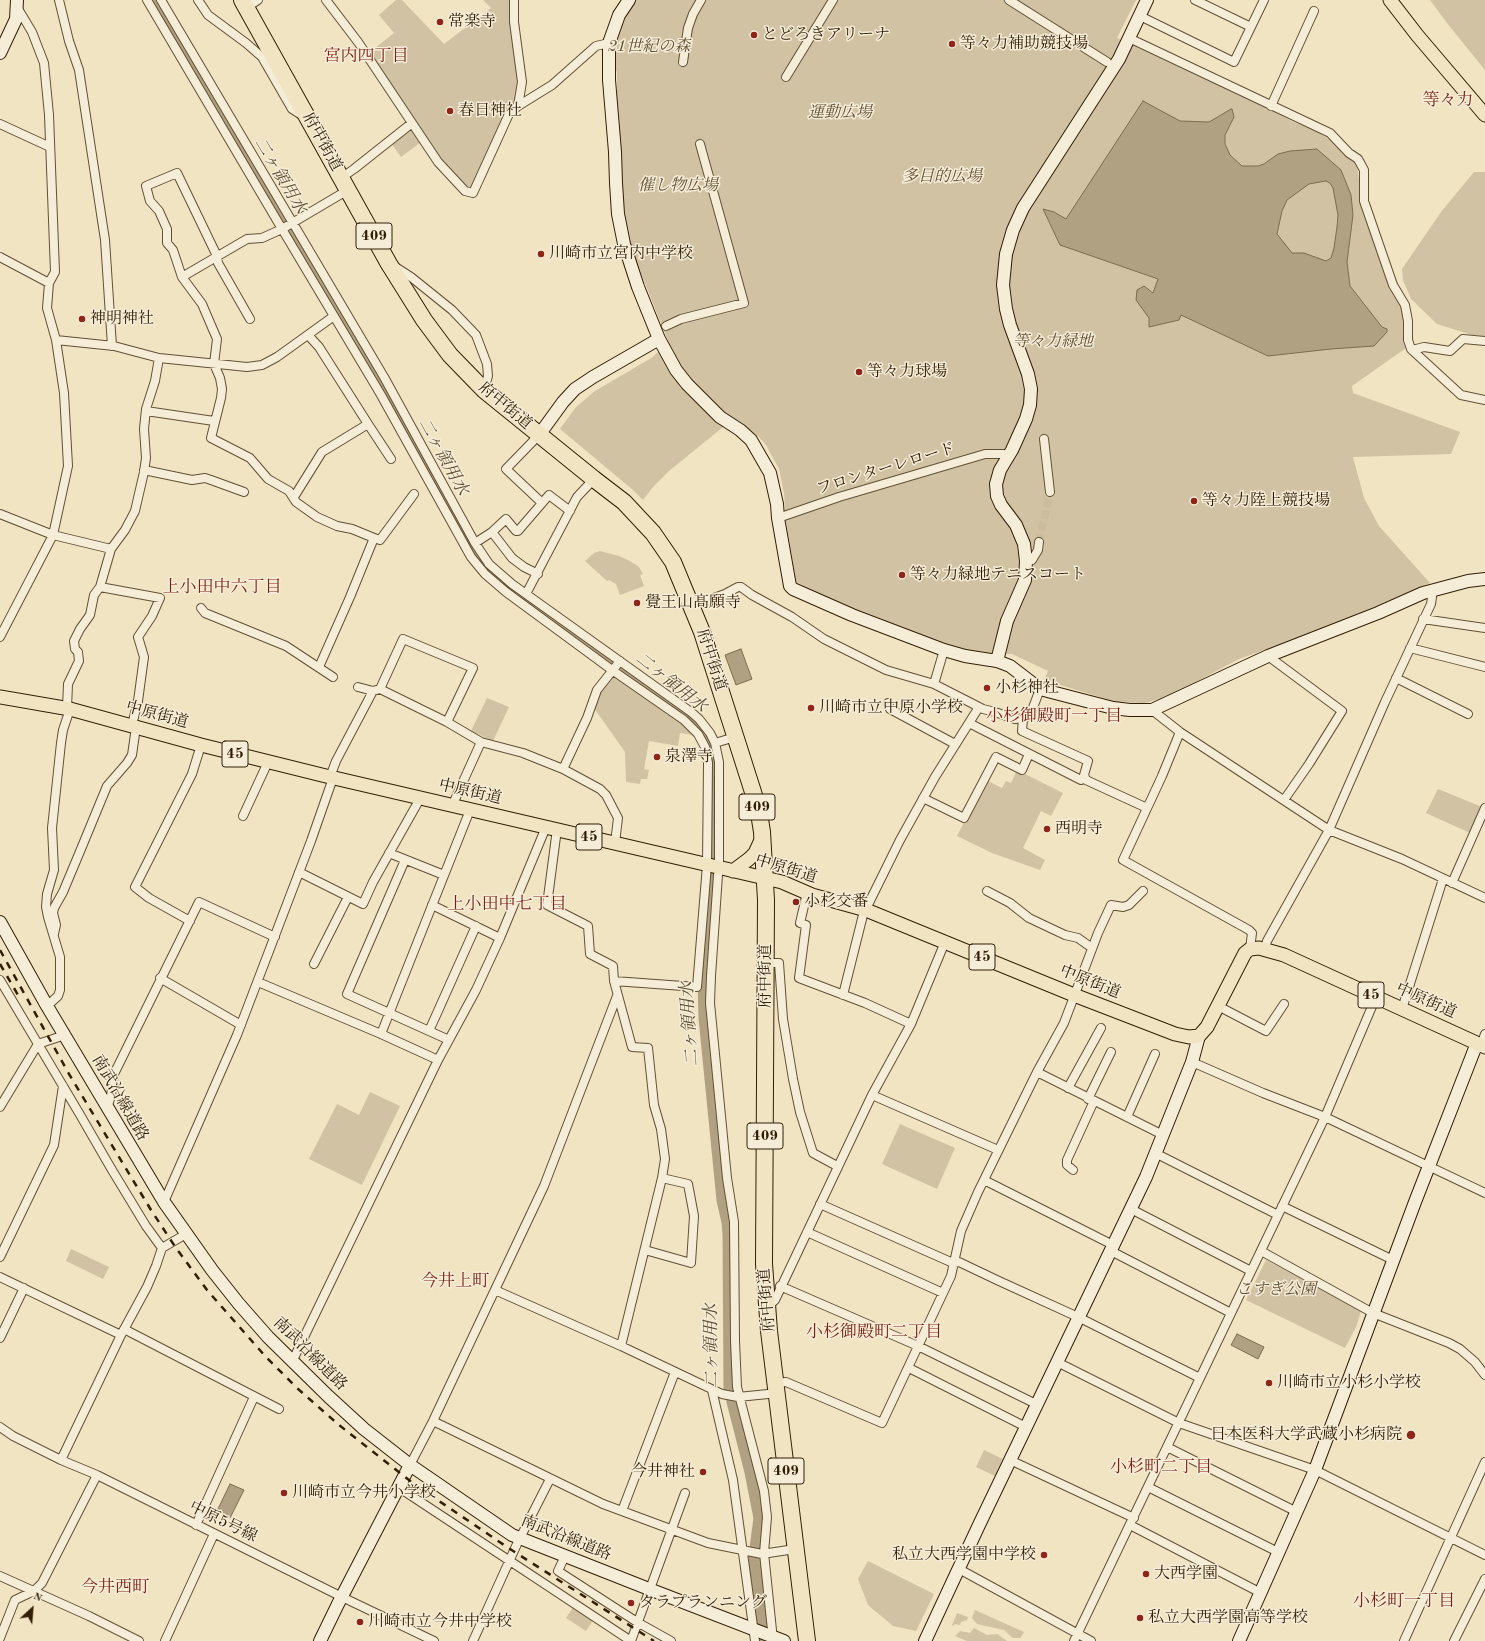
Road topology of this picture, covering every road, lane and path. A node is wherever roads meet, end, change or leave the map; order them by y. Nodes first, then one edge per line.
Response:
1 (59, 0) edge
2 (147, 0) edge
3 (160, 0) edge
4 (198, 0) edge
5 (326, 0) edge
6 (514, 0) edge
7 (629, 0) edge
8 (701, 0) edge
9 (833, 0) edge
10 (1010, 0) edge
11 (1147, 0) edge
12 (1195, 0) edge
13 (1264, 0) edge
14 (1390, 0) edge
15 (17, 3) edge
16 (249, 3) edge
17 (1314, 11) dead end
18 (1140, 16) junction
19 (1251, 27) junction
20 (1129, 38) junction
21 (609, 43) junction
22 (0, 53) edge
23 (683, 62) dead end
24 (1107, 62) dead end
25 (786, 76) dead end
26 (518, 106) junction
27 (1271, 106) junction
28 (1485, 115) edge
29 (309, 120) junction
30 (412, 123) junction
31 (0, 124) edge
32 (700, 144) dead end
33 (50, 147) junction
34 (345, 184) junction
35 (287, 226) junction
36 (217, 256) junction
37 (0, 257) edge
38 (389, 264) junction
39 (182, 277) junction
40 (49, 283) junction
41 (334, 316) junction
42 (250, 319) dead end
43 (666, 326) dead end
44 (308, 335) junction
45 (659, 339) junction
46 (56, 340) junction
47 (1485, 341) edge
48 (112, 346) junction
49 (1412, 350) junction
50 (159, 358) junction
51 (214, 364) junction
52 (484, 390) junction
53 (1485, 400) edge
54 (146, 411) junction
55 (214, 421) junction
56 (368, 424) junction
57 (539, 435) junction
58 (1044, 439) dead end
59 (1003, 454) dead end
60 (390, 459) dead end
61 (144, 470) junction
62 (594, 479) junction
63 (244, 492) dead end
64 (1050, 492) tunnel mouth
65 (414, 494) dead end
66 (294, 497) junction
67 (541, 502) junction
68 (570, 511) junction
69 (0, 514) edge
70 (778, 518) junction
71 (492, 532) junction
72 (53, 535) junction
73 (374, 538) junction
74 (1039, 542) tunnel mouth
75 (475, 543) junction
76 (111, 548) junction
77 (1032, 560) dead end
78 (538, 574) junction
79 (1485, 579) edge
80 (100, 587) junction
81 (1433, 590) junction
82 (526, 594) junction
83 (692, 606) junction
84 (202, 608) dead end
85 (1424, 619) junction
86 (1485, 628) edge
87 (0, 637) edge
88 (1410, 648) junction
89 (944, 650) junction
90 (1268, 656) junction
91 (620, 661) junction
92 (997, 661) junction
93 (319, 667) junction
94 (1485, 667) edge
95 (612, 670) junction
96 (333, 677) dead end
97 (1396, 678) junction
98 (934, 684) junction
99 (358, 687) dead end
100 (1040, 688) junction
101 (376, 690) junction
102 (0, 697) edge
103 (888, 703) dead end
104 (979, 707) junction
105 (68, 708) junction
106 (1152, 710) junction
107 (1468, 714) dead end
108 (1023, 718) junction
109 (447, 722) junction
110 (969, 723) junction
111 (134, 726) junction
112 (1180, 732) junction
113 (736, 737) junction
114 (481, 742) junction
115 (715, 743) junction
116 (955, 744) junction
117 (201, 745) junction
118 (1029, 754) junction
119 (268, 762) junction
120 (563, 769) junction
121 (331, 778) junction
122 (1084, 778) junction
123 (418, 798) junction
124 (923, 798) junction
125 (1284, 800) junction
126 (452, 806) junction
127 (1146, 808) junction
128 (1485, 808) edge
129 (470, 810) junction
130 (243, 816) dead end
131 (551, 828) junction
132 (1329, 830) junction
133 (762, 838) junction
134 (615, 843) junction
135 (389, 853) junction
136 (405, 860) junction
137 (715, 869) junction
138 (733, 871) junction
139 (299, 872) junction
140 (444, 876) junction
141 (765, 878) junction
142 (1444, 879) junction
143 (1452, 883) junction
144 (987, 891) dead end
145 (1143, 891) dead end
146 (806, 893) junction
147 (348, 897) junction
148 (1485, 898) edge
149 (432, 905) junction
150 (866, 910) junction
151 (190, 921) junction
152 (0, 922) edge
153 (476, 926) junction
154 (54, 935) junction
155 (275, 937) junction
156 (500, 938) junction
157 (945, 942) junction
158 (1092, 948) junction
159 (1250, 949) junction
160 (1265, 949) junction
161 (766, 963) junction
162 (314, 964) dead end
163 (160, 978) junction
164 (0, 980) edge
165 (614, 981) junction
166 (258, 982) junction
167 (843, 995) junction
168 (1074, 995) junction
169 (617, 996) junction
170 (1376, 997) junction
171 (1284, 1004) dead end
172 (47, 1006) junction
173 (1218, 1006) junction
174 (1402, 1009) junction
175 (390, 1013) junction
176 (911, 1024) junction
177 (241, 1025) junction
178 (1100, 1028) dead end
179 (429, 1031) junction
180 (381, 1034) junction
181 (65, 1035) junction
182 (1199, 1036) junction
183 (449, 1040) junction
184 (1482, 1042) edge
185 (38, 1044) junction
186 (1111, 1052) dead end
187 (1156, 1054) dead end
188 (438, 1060) junction
189 (1192, 1062) junction
190 (1037, 1072) junction
191 (63, 1086) junction
192 (1068, 1088) junction
193 (872, 1095) junction
194 (1091, 1100) junction
195 (0, 1107) edge
196 (107, 1108) junction
197 (1325, 1117) junction
198 (1127, 1118) junction
199 (1163, 1135) junction
200 (998, 1150) junction
201 (1156, 1153) junction
202 (837, 1166) junction
203 (1429, 1167) junction
204 (1073, 1170) dead end
205 (662, 1178) junction
206 (984, 1180) junction
207 (1484, 1191) edge
208 (164, 1202) junction
209 (820, 1204) junction
210 (1282, 1206) junction
211 (1131, 1209) junction
212 (1278, 1216) junction
213 (807, 1232) junction
214 (186, 1234) junction
215 (162, 1248) junction
216 (1112, 1248) junction
217 (645, 1250) junction
218 (1261, 1251) junction
219 (0, 1257) edge
220 (1393, 1260) junction
221 (953, 1263) junction
222 (1251, 1271) junction
223 (0, 1277) edge
224 (780, 1286) junction
225 (24, 1288) junction
226 (495, 1290) junction
227 (943, 1294) junction
228 (768, 1305) junction
229 (1373, 1313) junction
230 (1231, 1314) junction
231 (1078, 1317) junction
232 (123, 1332) junction
233 (0, 1338) edge
234 (621, 1346) junction
235 (918, 1346) junction
236 (292, 1362) junction
237 (1057, 1362) junction
238 (909, 1368) junction
239 (675, 1372) junction
240 (1485, 1375) edge
241 (1200, 1378) junction
242 (777, 1388) junction
243 (712, 1390) junction
244 (254, 1397) junction
245 (738, 1397) junction
246 (1036, 1404) junction
247 (279, 1409) dead end
248 (433, 1421) junction
249 (1180, 1423) junction
250 (0, 1427) edge
251 (1026, 1427) junction
252 (1167, 1447) junction
253 (61, 1460) junction
254 (1010, 1460) junction
255 (1485, 1462) edge
256 (410, 1465) junction
257 (1315, 1470) junction
258 (97, 1475) junction
259 (550, 1479) junction
260 (398, 1487) junction
261 (1148, 1487) junction
262 (685, 1493) dead end
263 (622, 1511) junction
264 (1297, 1512) junction
265 (1132, 1522) junction
266 (196, 1525) junction
267 (672, 1530) junction
268 (214, 1534) junction
269 (1450, 1537) junction
270 (520, 1538) junction
271 (796, 1549) junction
272 (742, 1550) junction
273 (1278, 1552) junction
274 (763, 1554) junction
275 (1485, 1555) edge
276 (565, 1556) junction
277 (509, 1562) junction
278 (959, 1569) junction
279 (0, 1576) edge
280 (1485, 1579) edge
281 (649, 1589) junction
282 (34, 1591) junction
283 (1261, 1593) junction
284 (342, 1597) junction
285 (637, 1622) junction
286 (755, 1634) edge
287 (0, 1638) edge
288 (1076, 1638) edge
289 (775, 1639) edge
290 (139, 1641) edge
291 (165, 1641) edge
292 (320, 1641) edge
293 (434, 1641) edge
294 (472, 1641) edge
295 (631, 1641) edge
296 (672, 1641) edge
297 (807, 1641) edge
298 (925, 1641) edge
299 (1091, 1641) edge
300 (1239, 1641) edge
301 (1404, 1641) edge
302 (1454, 1641) edge

1 - 48 street
2 - 35 street
3 - 35 street
4 - 29 street
5 - 30 street
6 - 26 street
7 - 21 street
8 - 23 street
9 - 25 street
10 - 24 street
11 - 18 street
12 - 19 street
13 - 19 street
14 - 28 main road
15 - 22 street
15 - 33 street
16 - 29 highway, 府中街道 / 409
17 - 27 street
18 - 19 street
18 - 20 street
20 - 27 street
20 - 92 street
21 - 26 street
21 - 45 street
26 - 30 street
27 - 49 street
29 - 34 highway, 府中街道 / 409
30 - 34 street
31 - 33 street
32 - 43 street
33 - 40 street
34 - 35 street
34 - 38 highway, 府中街道 / 409
35 - 36 street
35 - 41 street
35 - 75 street
36 - 39 street
36 - 39 street
36 - 42 street
37 - 40 street
38 - 52 highway, 府中街道 / 409
38 - 52 street
39 - 51 street
40 - 46 street
41 - 44 street
41 - 95 street
44 - 51 street
44 - 56 street
45 - 57 street
45 - 70 street
46 - 48 street
46 - 72 street
47 - 49 street
48 - 50 street
49 - 53 street
50 - 51 street
50 - 54 street
51 - 55 street
52 - 57 highway, 府中街道 / 409
54 - 55 street
54 - 61 street
55 - 66 street
56 - 60 street
56 - 66 street
57 - 62 highway, 府中街道 / 409
57 - 67 street
58 - 64 street
59 - 70 street, フロンターレロード
61 - 63 street
61 - 76 street
62 - 68 street
62 - 83 highway, 府中街道 / 409
65 - 73 street
66 - 73 street
67 - 68 street
67 - 71 street
68 - 78 street
69 - 72 street
70 - 89 street
71 - 75 street
71 - 78 street
72 - 76 street
72 - 87 street
73 - 93 street
74 - 77 street
75 - 82 street
76 - 80 street
78 - 82 street
79 - 81 street
80 - 105 street
80 - 111 street
81 - 85 street
81 - 90 street
82 - 91 street
83 - 98 street
83 - 113 highway, 府中街道 / 409
84 - 93 street
85 - 86 street
85 - 88 street
88 - 94 street
88 - 97 street
89 - 92 street
89 - 98 street
90 - 106 street
90 - 125 street
91 - 95 street
91 - 115 street
92 - 100 street
93 - 96 street
95 - 120 street
95 - 137 street
97 - 107 street
97 - 132 street
98 - 104 street
99 - 101 street
100 - 106 street
100 - 108 street
101 - 109 street
101 - 109 street
101 - 121 street
102 - 105 main road, 中原街道 / 45
103 - 116 street
104 - 108 street
104 - 110 street
105 - 111 main road, 中原街道 / 45
105 - 154 street
106 - 112 street
108 - 122 street
109 - 114 street
110 - 116 street
110 - 118 street
111 - 117 main road, 中原街道 / 45
111 - 154 street
112 - 125 street
112 - 127 street
113 - 115 street
113 - 133 highway, 府中街道 / 409
114 - 120 street
114 - 126 street
115 - 137 street
116 - 124 street
117 - 119 main road, 中原街道 / 45
117 - 151 street
118 - 122 street
118 - 124 street
119 - 121 main road, 中原街道 / 45
119 - 130 street
120 - 134 street
121 - 123 main road, 中原街道 / 45
121 - 139 street
122 - 127 street
123 - 126 main road, 中原街道 / 45
123 - 135 street
124 - 150 street
125 - 132 street
126 - 129 main road, 中原街道 / 45
127 - 159 street
128 - 143 street
129 - 131 main road, 中原街道 / 45
129 - 140 street
131 - 134 main road, 中原街道 / 45
131 - 156 street
131 - 165 street
132 - 142 street
132 - 160 street
133 - 138 main road
133 - 141 highway, 府中街道 / 409
134 - 137 main road, 中原街道 / 45
135 - 136 street
135 - 147 street
136 - 140 street
136 - 175 street
137 - 138 main road, 中原街道 / 45
137 - 165 street
137 - 245 street
138 - 141 main road, 中原街道 / 45
139 - 147 street
139 - 155 street
140 - 149 street
141 - 146 main road, 中原街道 / 45
141 - 161 highway, 府中街道 / 409
142 - 143 street
142 - 174 street
143 - 148 street
144 - 158 street
145 - 158 street
146 - 150 main road, 中原街道 / 45
146 - 167 street
147 - 162 street
149 - 153 street
149 - 175 street
150 - 157 main road, 中原街道 / 45
150 - 167 street
151 - 155 street
151 - 163 street
152 - 172 street, 南武沿線道路
153 - 156 street
153 - 179 street
154 - 172 street
155 - 166 street
156 - 183 street
157 - 168 main road, 中原街道 / 45
157 - 176 street
158 - 168 street
159 - 160 main road, 中原街道 / 45
159 - 173 main road
160 - 170 main road, 中原街道 / 45
161 - 202 street
161 - 228 highway, 府中街道 / 409
163 - 177 street
163 - 196 street
164 - 185 street
165 - 169 street
166 - 177 street
166 - 180 street
167 - 176 street
168 - 182 main road, 中原街道 / 45
168 - 190 street
169 - 205 street
169 - 226 street
170 - 174 main road, 中原街道 / 45
170 - 197 street
171 - 173 street
172 - 181 street, 南武沿線道路
173 - 182 main road
174 - 184 main road, 中原街道 / 45
175 - 179 street
175 - 180 street
176 - 193 street
177 - 208 street
178 - 192 street
179 - 183 street
180 - 188 street
181 - 185 street
181 - 196 street, 南武沿線道路
182 - 189 street
183 - 188 street
184 - 203 street
185 - 191 street
185 - 195 street
186 - 194 street
187 - 198 street
188 - 236 street
189 - 197 street
189 - 199 street
190 - 192 street
190 - 200 street
191 - 215 street
191 - 219 street
192 - 194 street
193 - 200 street
193 - 202 street
194 - 198 street
194 - 204 street
196 - 208 street, 南武沿線道路
197 - 203 street
197 - 210 street
198 - 199 street
199 - 201 street
200 - 206 street
201 - 211 street
201 - 212 street
202 - 209 street
203 - 207 street
203 - 220 street
205 - 217 street
205 - 217 street
206 - 216 street
206 - 221 street
208 - 214 street, 南武沿線道路
209 - 213 street
209 - 221 street
210 - 212 street
210 - 220 street
211 - 216 street
211 - 222 street
212 - 218 street
213 - 224 street
213 - 227 street
214 - 215 street
214 - 236 street, 南武沿線道路
215 - 232 street
216 - 230 street
216 - 231 street
217 - 234 street
218 - 222 street
218 - 229 street
220 - 229 street
221 - 227 street
221 - 231 street
222 - 230 street
223 - 225 street
224 - 228 street
224 - 235 street
225 - 232 street
225 - 233 street
226 - 234 street
226 - 248 street
227 - 235 street
228 - 242 highway, 府中街道 / 409
229 - 240 street
229 - 257 street
230 - 241 street
231 - 237 street
231 - 241 street
232 - 244 street
232 - 253 street
234 - 239 street
235 - 238 street
235 - 246 street
236 - 256 street, 南武沿線道路
237 - 246 street
237 - 249 street
238 - 242 street
238 - 251 street
239 - 243 street
239 - 263 street
241 - 249 street
242 - 245 street
242 - 271 highway, 府中街道 / 409
243 - 245 street
243 - 272 street
244 - 247 street
244 - 266 street
245 - 274 street
246 - 251 street
248 - 256 street
248 - 259 street
249 - 252 street
249 - 257 street
250 - 253 street, 中原5号線
251 - 254 street
252 - 261 street
252 - 264 street
253 - 258 street, 中原5号線
254 - 265 street
254 - 278 street
255 - 269 street
256 - 260 street
256 - 270 street, 南武沿線道路
257 - 264 street
257 - 269 street
258 - 266 street, 中原5号線
258 - 282 street
259 - 263 street
259 - 270 street
260 - 277 street
260 - 284 street
261 - 265 street
261 - 273 street
262 - 267 street
263 - 267 street
264 - 273 street
265 - 283 street
265 - 288 street
266 - 268 street, 中原5号線
267 - 272 street
267 - 281 street
268 - 284 street, 中原5号線
268 - 291 street
269 - 275 street
269 - 301 street
270 - 276 street, 南武沿線道路
270 - 277 street
271 - 274 street
271 - 297 highway, 府中街道 / 409
272 - 274 street
272 - 286 street
273 - 283 street
274 - 289 street
276 - 281 street, 南武沿線道路
276 - 285 street
277 - 294 street
277 - 295 street
278 - 288 street
278 - 298 street
279 - 282 street
280 - 302 street
281 - 285 street
281 - 286 street, 南武沿線道路
282 - 287 street
282 - 290 street
283 - 300 street
284 - 292 street
284 - 293 street, 中原5号線
285 - 295 street
285 - 296 street
286 - 289 street, 南武沿線道路
288 - 299 street

